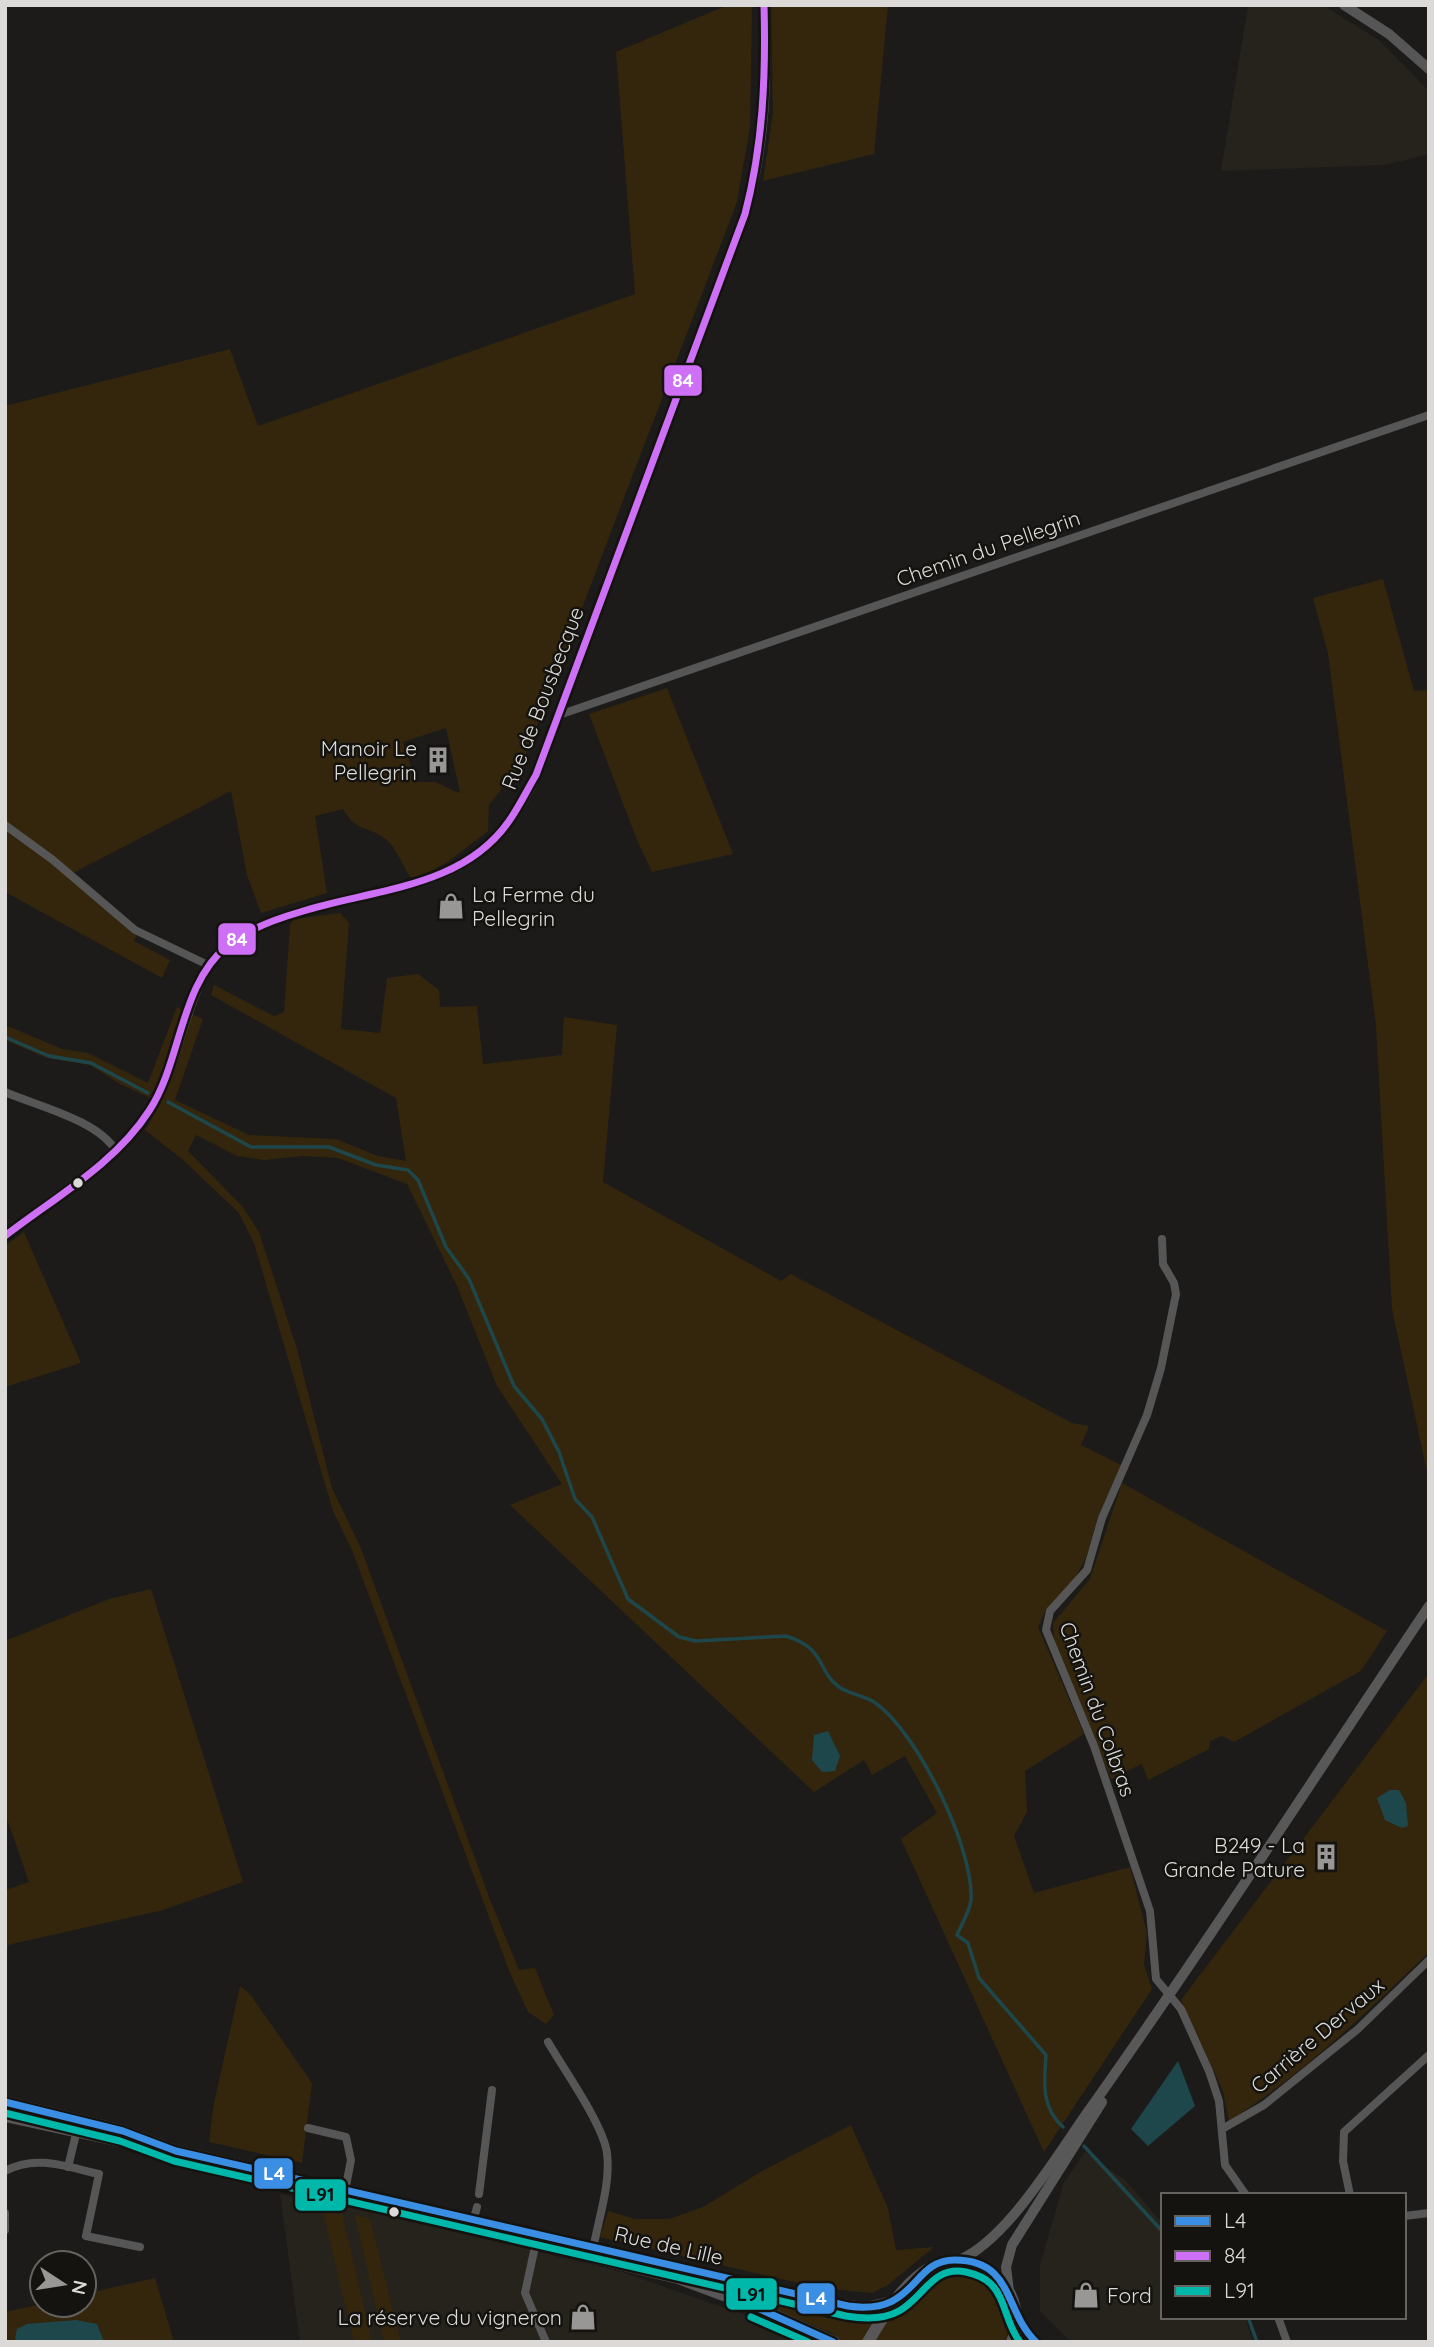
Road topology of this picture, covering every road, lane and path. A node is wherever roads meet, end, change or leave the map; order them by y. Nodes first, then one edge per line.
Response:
1 (764, 5) edge
2 (1344, 5) edge
3 (1429, 69) edge
4 (1429, 415) edge
5 (559, 715) junction
6 (5, 825) edge
7 (208, 965) junction
8 (5, 1092) edge
9 (116, 1151) junction
10 (5, 1236) edge
11 (1162, 1239) dead end
12 (1429, 1606) edge
13 (1429, 1960) edge
14 (1170, 1995) junction
15 (1153, 2020) junction
16 (548, 2042) dead end
17 (1429, 2055) edge
18 (492, 2091) dead end
19 (5, 2102) edge
20 (5, 2116) edge
21 (78, 2127) junction
22 (308, 2128) dead end
23 (1222, 2129) junction
24 (68, 2167) junction
25 (5, 2171) edge
26 (345, 2191) junction
27 (479, 2193) dead end
28 (1245, 2193) edge
29 (1350, 2193) edge
30 (477, 2207) dead end
31 (5, 2213) edge
32 (1429, 2213) edge
33 (1406, 2216) edge
34 (474, 2222) junction
35 (5, 2230) edge
36 (537, 2240) junction
37 (140, 2247) dead end
38 (593, 2252) junction
39 (959, 2260) junction
40 (1009, 2291) junction
41 (896, 2301) junction
42 (1016, 2312) junction
43 (1279, 2319) edge
44 (546, 2342) edge
45 (834, 2342) edge
46 (868, 2342) edge
47 (1012, 2342) edge
48 (1036, 2342) edge
49 (1287, 2342) edge

1 - 5 street, Rue de Bousbecque
2 - 3 street
4 - 5 street, Chemin du Pellegrin
5 - 7 street, Rue de Bousbecque
6 - 7 street
7 - 9 street, Rue de Bousbecque
8 - 9 street
9 - 10 street, Rue de Bousbecque
11 - 14 street, Chemin du Colbras
12 - 14 main road
13 - 23 street, Carrière Dervaux
14 - 15 main road
14 - 23 street, Chemin du Colbras
15 - 39 main road
15 - 40 main road
16 - 38 street
17 - 29 street
18 - 27 street
19 - 21 main road, Rue de Lille
20 - 21 main road, Rue de Lille
21 - 24 street
21 - 26 main road, Rue de Lille
22 - 26 street
23 - 28 street, Chemin du Colbras
24 - 25 street
24 - 37 street
26 - 34 main road, Rue de Lille
30 - 34 street
31 - 35 street
32 - 33 street
34 - 36 main road, Rue de Lille
36 - 38 main road, Rue de Lille
36 - 44 street
38 - 41 main road, Rue de Lille
38 - 45 main road, Rue de Lille
39 - 40 main road
39 - 41 main road
40 - 42 main road
41 - 46 main road
42 - 47 main road
42 - 48 main road
43 - 49 street

